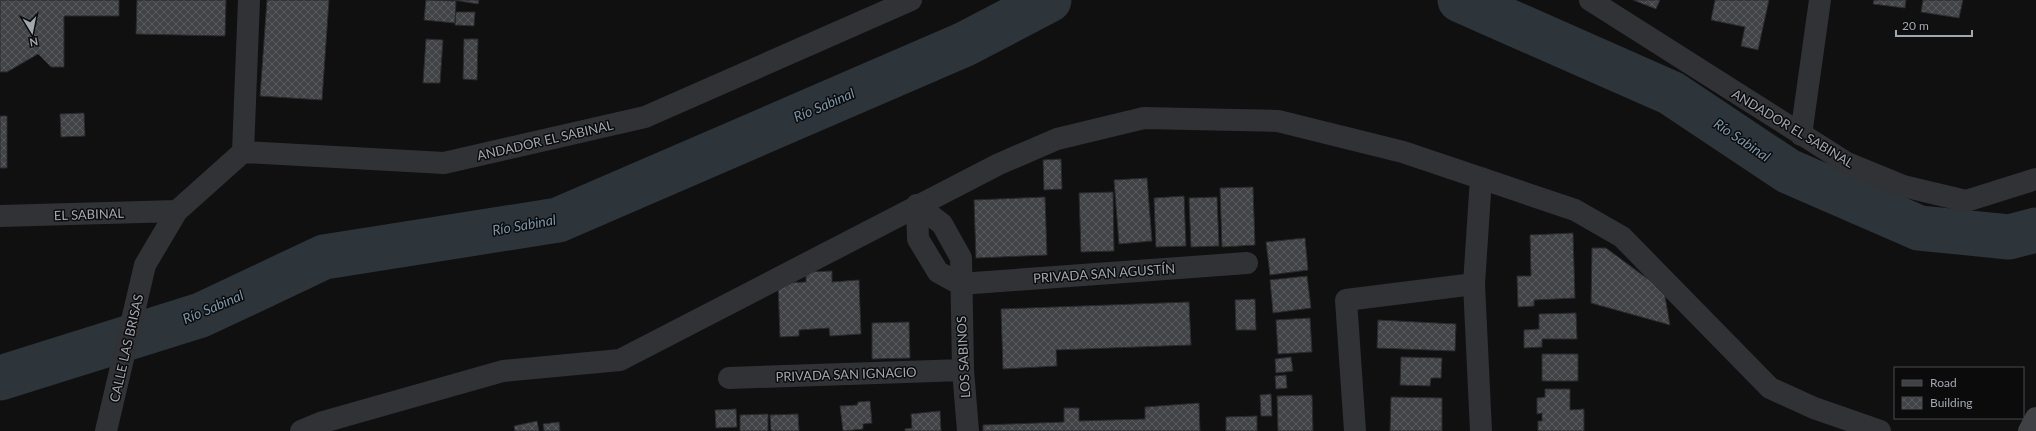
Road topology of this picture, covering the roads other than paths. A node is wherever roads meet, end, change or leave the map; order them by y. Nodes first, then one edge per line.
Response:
1 (249, 0) edge
2 (912, 0) edge
3 (1590, 0) edge
4 (1820, 0) edge
5 (1801, 136) junction
6 (243, 152) junction
7 (1481, 178) junction
8 (2036, 180) edge
9 (917, 205) junction
10 (177, 211) junction
11 (0, 216) edge
12 (1247, 263) dead end
13 (960, 284) junction
14 (1474, 284) junction
15 (963, 370) junction
16 (729, 378) dead end
17 (2036, 418) edge
18 (323, 426) edge
19 (106, 431) edge
20 (301, 431) edge
21 (968, 431) edge
22 (1355, 431) edge
23 (1481, 431) edge
24 (1880, 431) edge
25 (2029, 431) edge

1 - 6 street
2 - 6 street, ANDADOR EL SABINAL
3 - 5 street, ANDADOR EL SABINAL
4 - 5 street
5 - 8 street, ANDADOR EL SABINAL
6 - 10 street
7 - 9 street
7 - 14 street
7 - 24 street
9 - 13 street, LOS SABINOS
9 - 18 street
10 - 11 street, EL SABINAL
10 - 19 street, CALLE LAS BRISAS
12 - 13 street, PRIVADA SAN AGUSTÍN
13 - 15 street, LOS SABINOS
14 - 22 street
14 - 23 street
15 - 16 street, PRIVADA SAN IGNACIO
15 - 21 street, LOS SABINOS
17 - 25 main road
18 - 20 street

